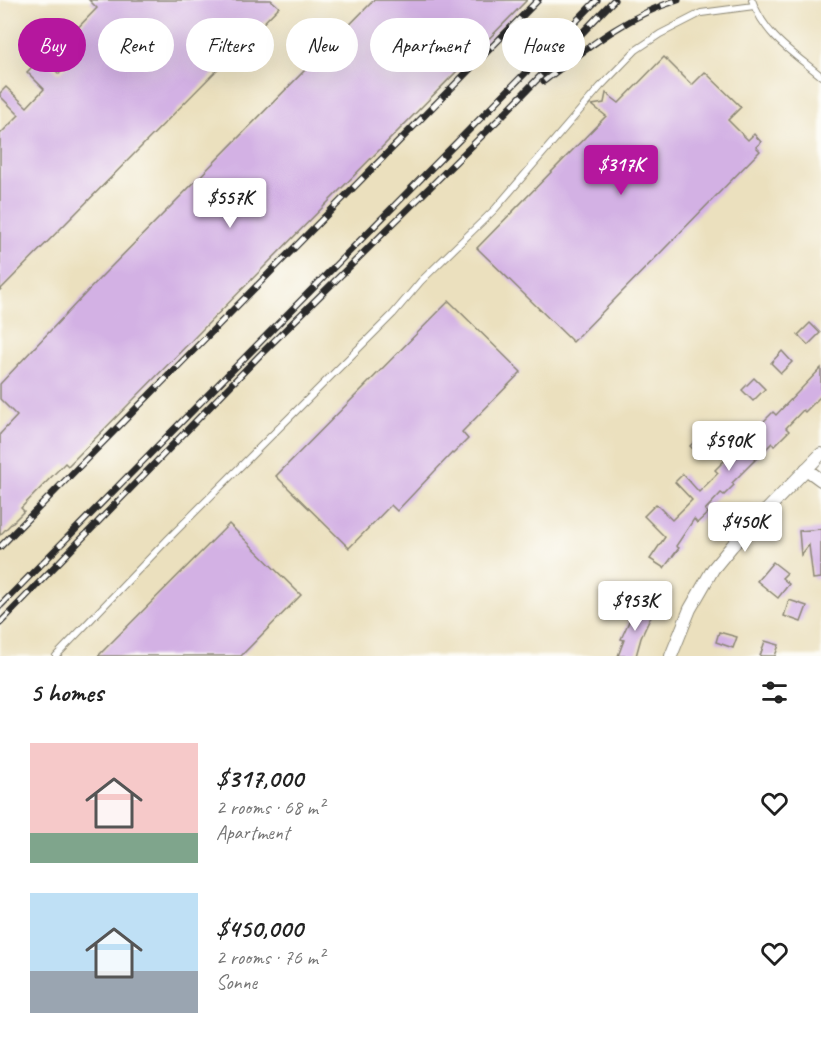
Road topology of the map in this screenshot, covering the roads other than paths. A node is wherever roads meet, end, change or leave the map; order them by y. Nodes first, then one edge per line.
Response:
1 (753, 3) edge
2 (821, 76) edge
3 (821, 454) edge
4 (806, 469) junction
5 (821, 480) edge
6 (56, 656) edge
7 (671, 656) edge

1 - 2 lane
1 - 6 lane
3 - 4 street
4 - 5 street
4 - 7 street

